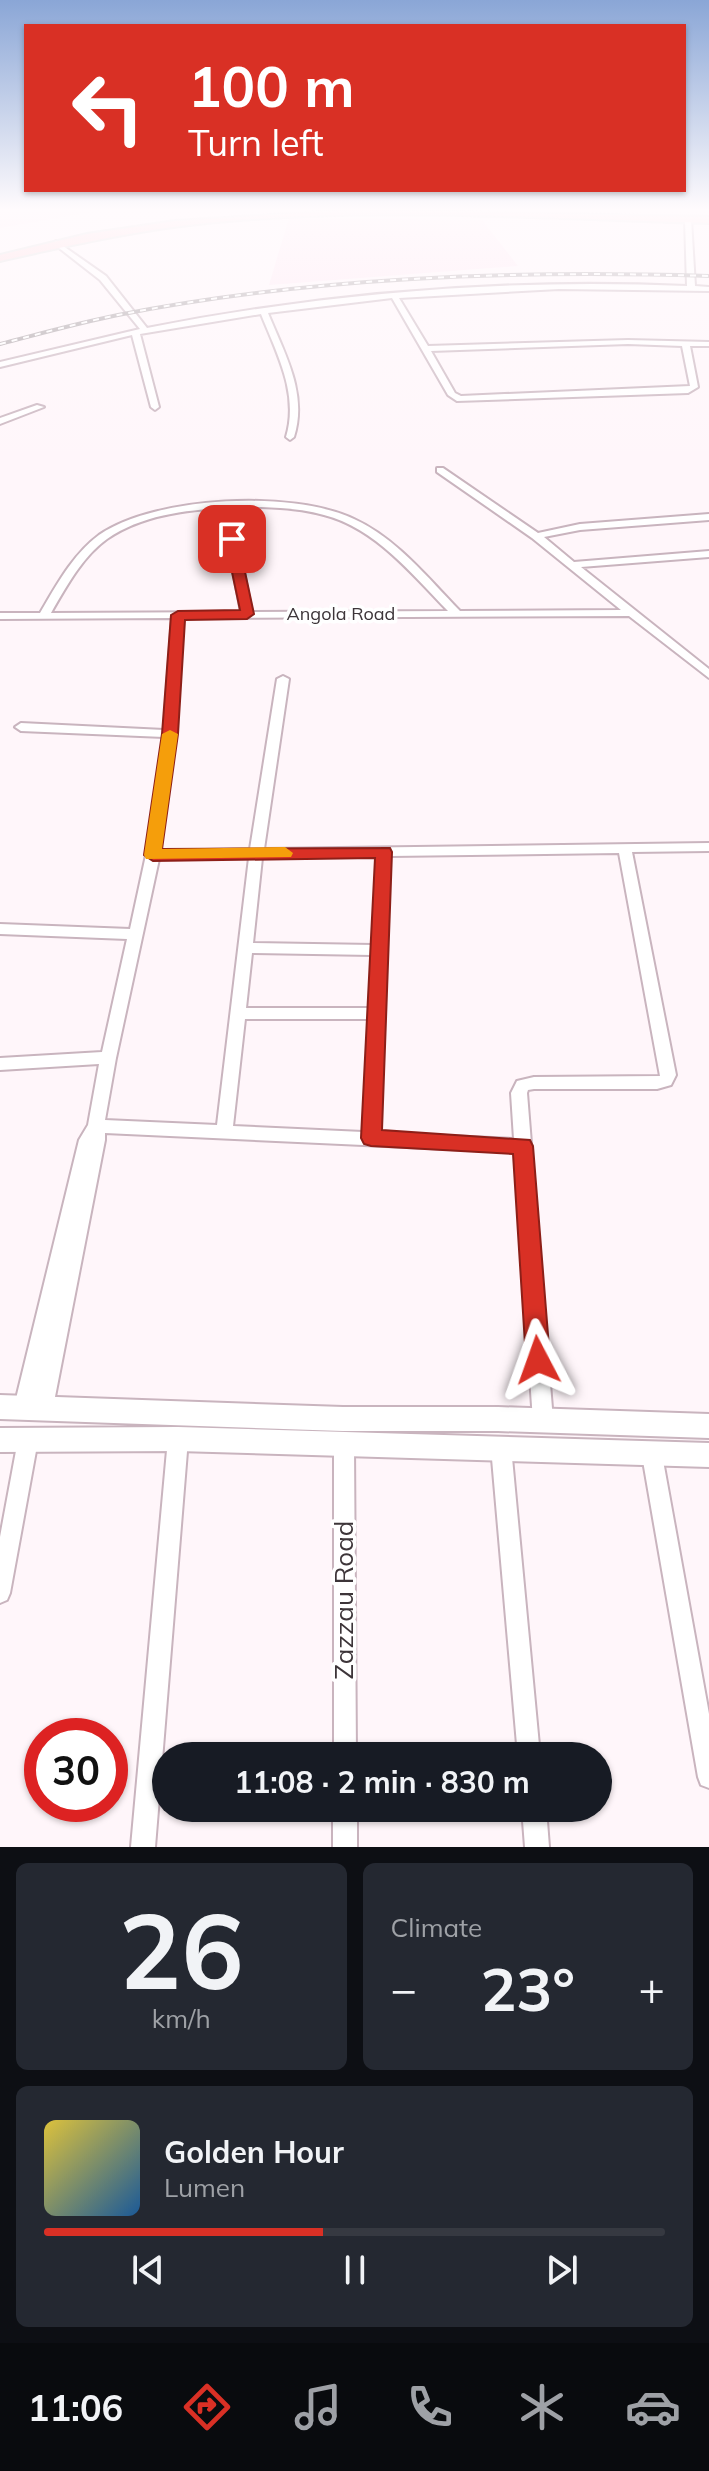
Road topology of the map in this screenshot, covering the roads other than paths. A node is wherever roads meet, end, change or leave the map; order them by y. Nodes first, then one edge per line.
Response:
1 (114, 293) edge
2 (426, 293) edge
3 (394, 295) junction
4 (264, 311) junction
5 (140, 330) junction
6 (685, 343) junction
7 (709, 344) edge
8 (424, 349) junction
9 (0, 365) edge
10 (40, 407) dead end
11 (155, 407) dead end
12 (0, 421) edge
13 (290, 437) dead end
14 (440, 470) dead end
15 (709, 517) edge
16 (536, 536) junction
17 (232, 539) dead end
18 (709, 554) edge
19 (573, 565) junction
20 (456, 613) junction
21 (633, 613) junction
22 (247, 614) junction
23 (178, 615) junction
24 (0, 616) edge
25 (43, 616) junction
26 (709, 675) edge
27 (283, 679) dead end
28 (21, 727) dead end
29 (170, 734) junction
30 (709, 847) edge
31 (625, 848) junction
32 (384, 852) junction
33 (258, 853) junction
34 (153, 855) junction
35 (0, 929) edge
36 (137, 934) junction
37 (246, 948) junction
38 (379, 950) junction
39 (377, 1013) junction
40 (238, 1014) junction
41 (108, 1058) junction
42 (0, 1064) edge
43 (96, 1126) junction
44 (224, 1133) junction
45 (371, 1138) junction
46 (523, 1146) junction
47 (22, 1407) edge
48 (543, 1421) junction
49 (709, 1426) edge
50 (178, 1439) junction
51 (0, 1440) edge
52 (28, 1440) junction
53 (344, 1445) junction
54 (501, 1447) junction
55 (652, 1455) junction
56 (709, 1455) edge
57 (0, 1593) edge
58 (345, 1742) edge
59 (528, 1742) edge
60 (709, 1777) edge
61 (345, 1822) edge
62 (535, 1822) edge
63 (143, 1847) edge
64 (345, 1847) edge
65 (537, 1847) edge

1 - 5 street
2 - 3 street
3 - 4 street
3 - 8 street
4 - 5 street
4 - 13 street
5 - 9 street
5 - 11 street
6 - 7 street
6 - 8 street
6 - 8 street
10 - 12 street
14 - 16 street
15 - 16 street
16 - 19 street
17 - 22 street
18 - 19 street
19 - 21 street
20 - 21 street, Angola Road
20 - 22 street, Angola Road
20 - 25 street
21 - 26 street
22 - 23 street, Angola Road
23 - 25 street, Angola Road
23 - 29 street
24 - 25 street, Angola Road
27 - 33 street
28 - 29 street
29 - 34 street
30 - 31 street
31 - 32 street
31 - 46 street
32 - 33 street
32 - 38 street
33 - 34 street
33 - 37 street
34 - 36 street
35 - 36 street
36 - 41 street
37 - 38 street
37 - 40 street
38 - 39 street
39 - 40 street
39 - 45 street
40 - 44 street
41 - 42 street
41 - 43 street
43 - 44 street
43 - 47 street
44 - 45 street
45 - 46 street
46 - 48 street
47 - 48 street
48 - 49 street
50 - 52 street
50 - 53 street
50 - 63 street
51 - 52 street
52 - 57 street
53 - 54 street
53 - 58 street, Zazzau Road
54 - 55 street
54 - 59 street
55 - 56 street
55 - 60 street
61 - 64 street
62 - 65 street

